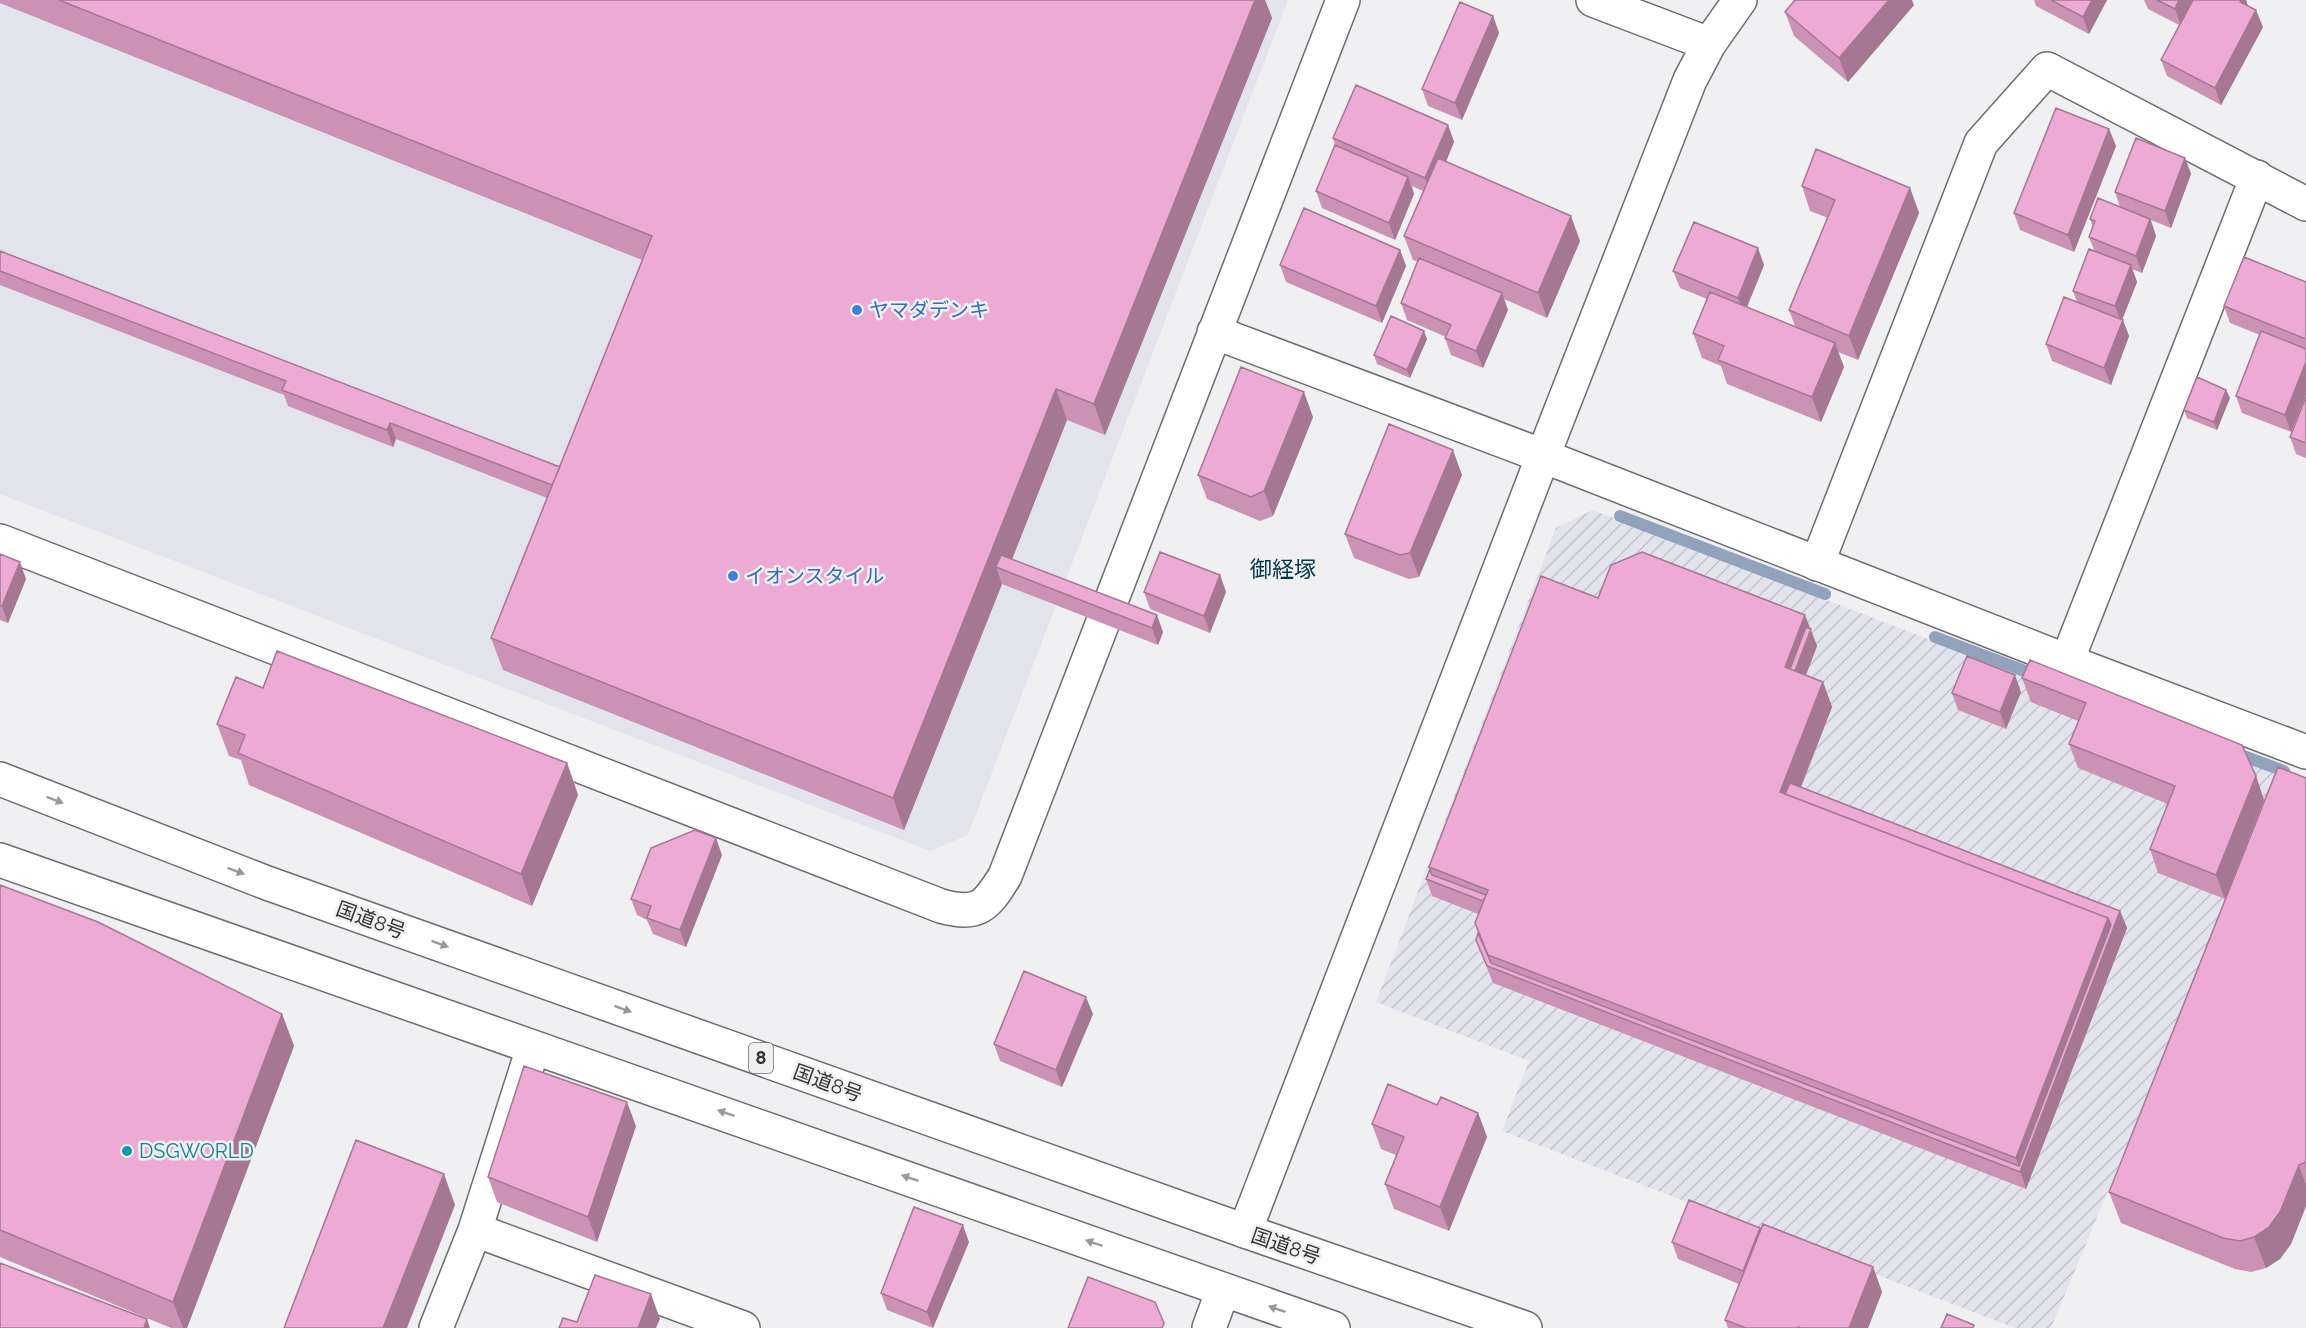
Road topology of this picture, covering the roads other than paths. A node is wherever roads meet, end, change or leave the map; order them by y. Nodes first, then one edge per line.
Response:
1 (1343, 0) edge
2 (1593, 0) edge
3 (1740, 0) edge
4 (1708, 44) junction
5 (2257, 177) junction
6 (2306, 204) edge
7 (1214, 332) junction
8 (1543, 456) junction
9 (0, 541) edge
10 (1816, 564) junction
11 (2067, 662) junction
12 (2306, 752) edge
13 (0, 779) edge
14 (0, 860) edge
15 (533, 1048) junction
16 (475, 1230) junction
17 (1245, 1232) junction
18 (1223, 1290) junction
19 (436, 1328) edge
20 (743, 1328) edge
21 (1209, 1328) edge
22 (1333, 1328) edge
23 (1525, 1328) edge

1 - 7 main road
2 - 4 main road
3 - 4 main road
4 - 8 main road
5 - 6 main road
5 - 10 main road
5 - 11 main road
7 - 8 main road
7 - 9 main road
8 - 10 main road
8 - 17 main road
10 - 11 main road
11 - 12 main road
13 -> 17 main road, 国道8号 / 8
14 - 15 main road
15 - 16 main road
18 -> 15 main road
16 - 19 main road
16 - 20 main road
17 - 23 main road, 国道8号 / 8
18 - 21 main road
22 -> 18 main road

